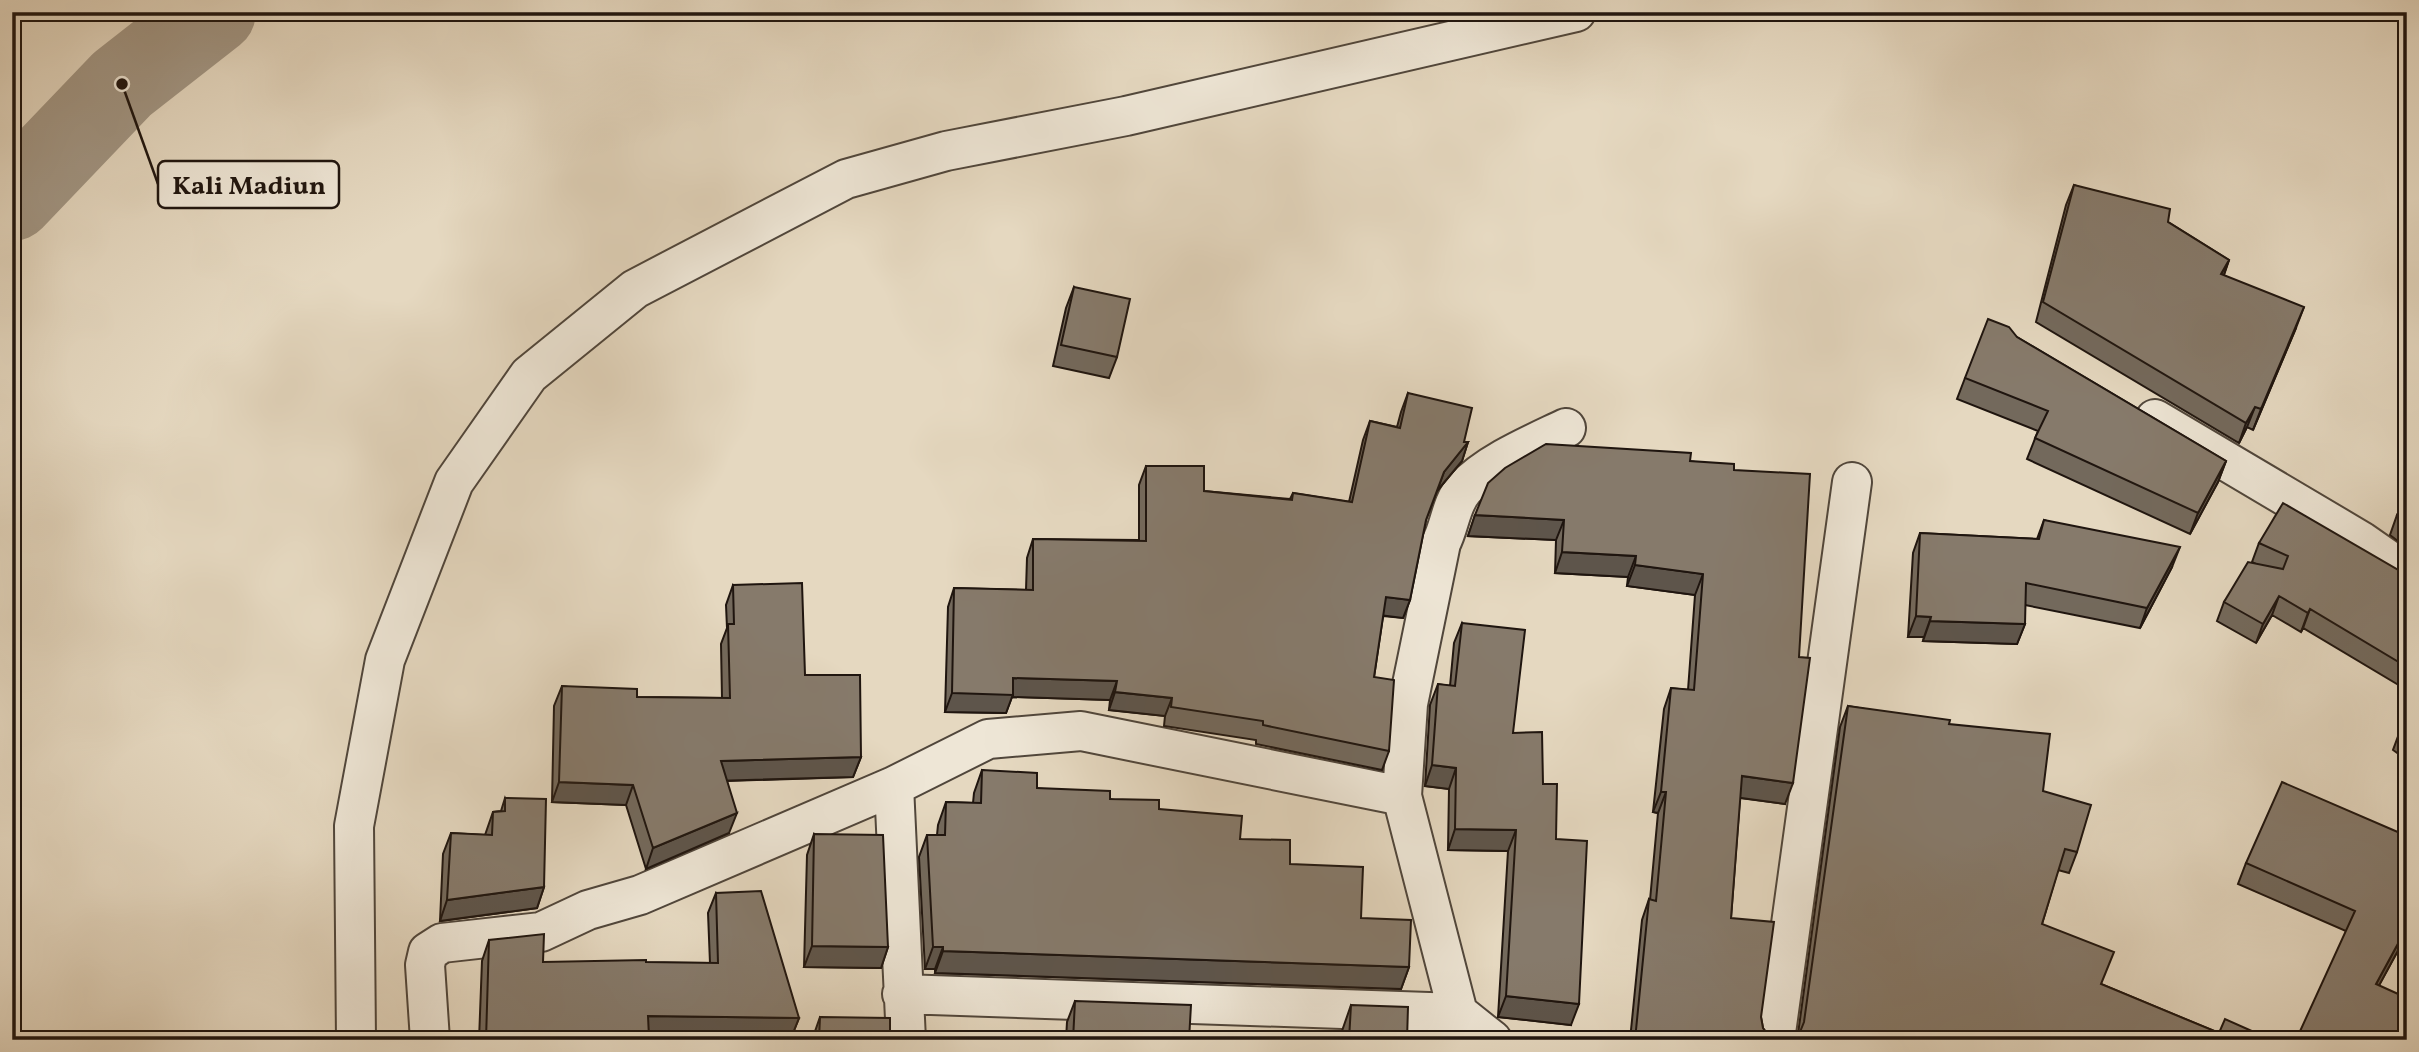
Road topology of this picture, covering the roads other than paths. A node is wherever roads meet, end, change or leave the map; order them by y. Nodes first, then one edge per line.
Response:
1 (1576, 12) edge
2 (2127, 402) edge
3 (1566, 428) dead end
4 (1852, 482) dead end
5 (2407, 573) edge
6 (894, 786) junction
7 (1402, 796) junction
8 (902, 994) junction
9 (1458, 1013) junction
10 (356, 1040) edge
11 (430, 1040) edge
12 (906, 1040) edge
13 (1492, 1040) edge
14 (1775, 1040) edge

1 - 10 street
2 - 5 street
3 - 7 street
4 - 14 street
6 - 7 street
6 - 8 street
6 - 11 street
7 - 9 street
8 - 9 street
8 - 12 street
9 - 13 street

